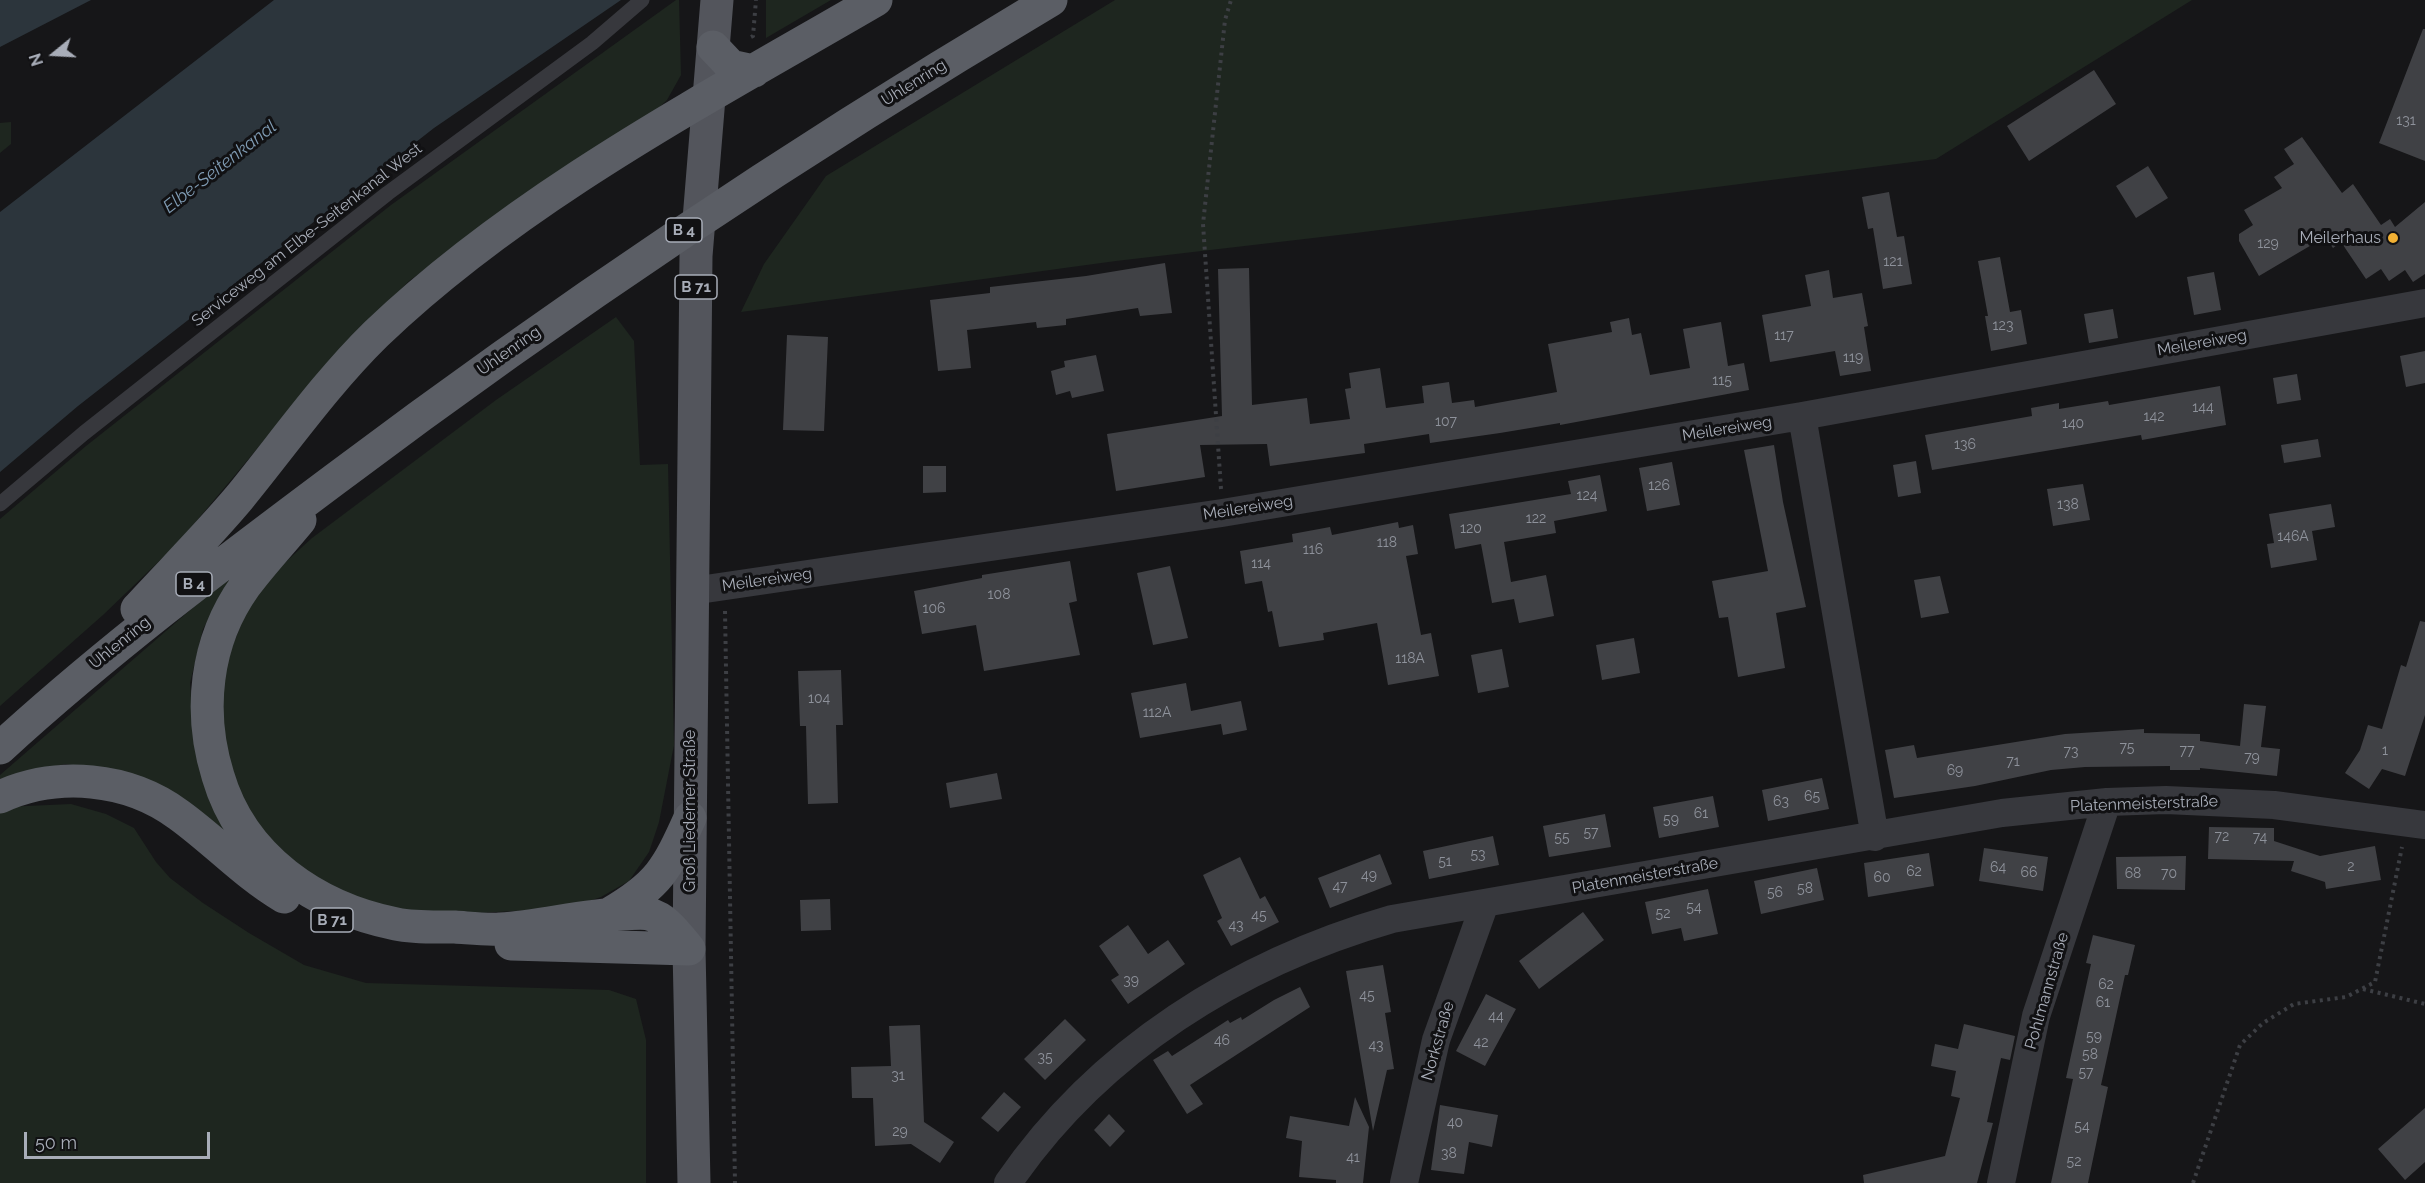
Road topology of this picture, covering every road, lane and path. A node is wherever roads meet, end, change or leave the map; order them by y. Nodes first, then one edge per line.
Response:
1 (642, 0) edge
2 (717, 0) edge
3 (756, 0) edge
4 (876, 0) edge
5 (1051, 0) edge
6 (1232, 0) edge
7 (753, 36) dead end
8 (713, 40) junction
9 (754, 71) junction
10 (708, 98) junction
11 (2425, 303) edge
12 (1802, 417) junction
13 (332, 482) junction
14 (0, 504) edge
15 (1222, 513) junction
16 (724, 586) junction
17 (692, 591) junction
18 (61, 692) junction
19 (0, 748) edge
20 (0, 797) edge
21 (2107, 802) junction
22 (690, 818) junction
23 (2416, 824) edge
24 (1875, 837) junction
25 (1485, 903) junction
26 (609, 914) junction
27 (689, 949) junction
28 (2362, 989) junction
29 (2425, 1004) edge
30 (694, 1183) edge
31 (735, 1183) edge
32 (1008, 1183) edge
33 (1404, 1183) edge
34 (2001, 1183) edge
35 (2193, 1183) edge

1 - 14 lane, Serviceweg am Elbe-Seitenkanal West
2 - 8 main road, B 71
3 - 7 path
4 - 9 highway
5 - 13 highway, Uhlenring / B 4
6 - 15 path
8 - 9 highway
8 - 10 main road, B 71
9 - 10 highway
10 - 17 main road, Groß Liederner Straße / B 71
10 - 18 highway
11 - 12 street, Meilereiweg
12 - 15 street, Meilereiweg
12 - 24 street
13 - 18 highway, Uhlenring / B 4
13 - 26 highway
15 - 16 street, Meilereiweg
16 - 17 street, Meilereiweg
16 - 31 path
17 - 22 main road, Groß Liederner Straße / B 71
18 - 19 highway, Uhlenring / B 4
20 - 27 highway, B 71
21 - 23 street, Platenmeisterstraße
21 - 24 street, Platenmeisterstraße
21 - 34 street, Pohlmannstraße
22 - 26 highway
22 - 27 main road, Groß Liederner Straße / B 71
23 - 28 path
24 - 25 street, Platenmeisterstraße
25 - 32 street, Platenmeisterstraße
25 - 33 street, Norkstraße
26 - 27 highway
27 - 30 main road, Groß Liederner Straße
28 - 29 path
28 - 35 path

